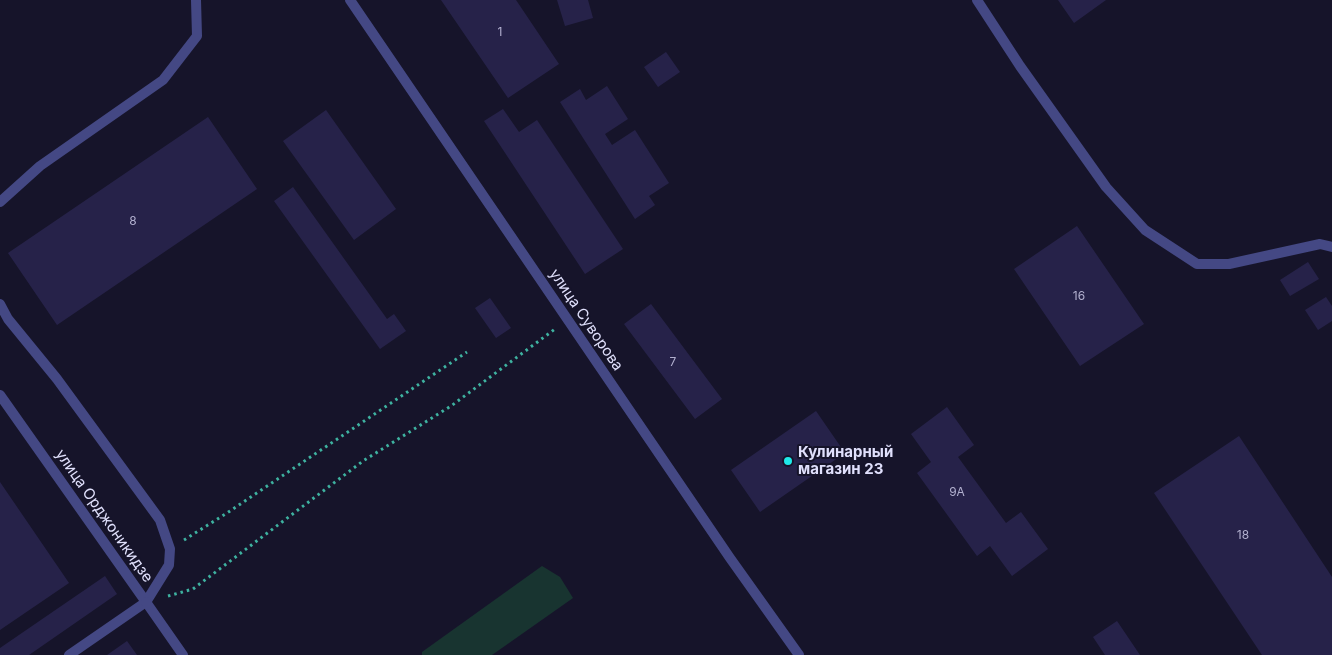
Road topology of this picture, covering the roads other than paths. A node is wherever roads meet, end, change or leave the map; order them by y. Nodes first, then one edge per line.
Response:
1 (196, 0) edge
2 (350, 0) edge
3 (977, 0) edge
4 (0, 202) edge
5 (1332, 246) edge
6 (0, 304) edge
7 (0, 394) edge
8 (146, 602) junction
9 (69, 655) edge
10 (183, 655) edge
11 (799, 655) edge

1 - 4 street
2 - 11 street, улица Суворова
3 - 5 street
6 - 8 street
7 - 8 street, улица Орджоникидзе
8 - 9 street
8 - 10 street, улица Орджоникидзе

